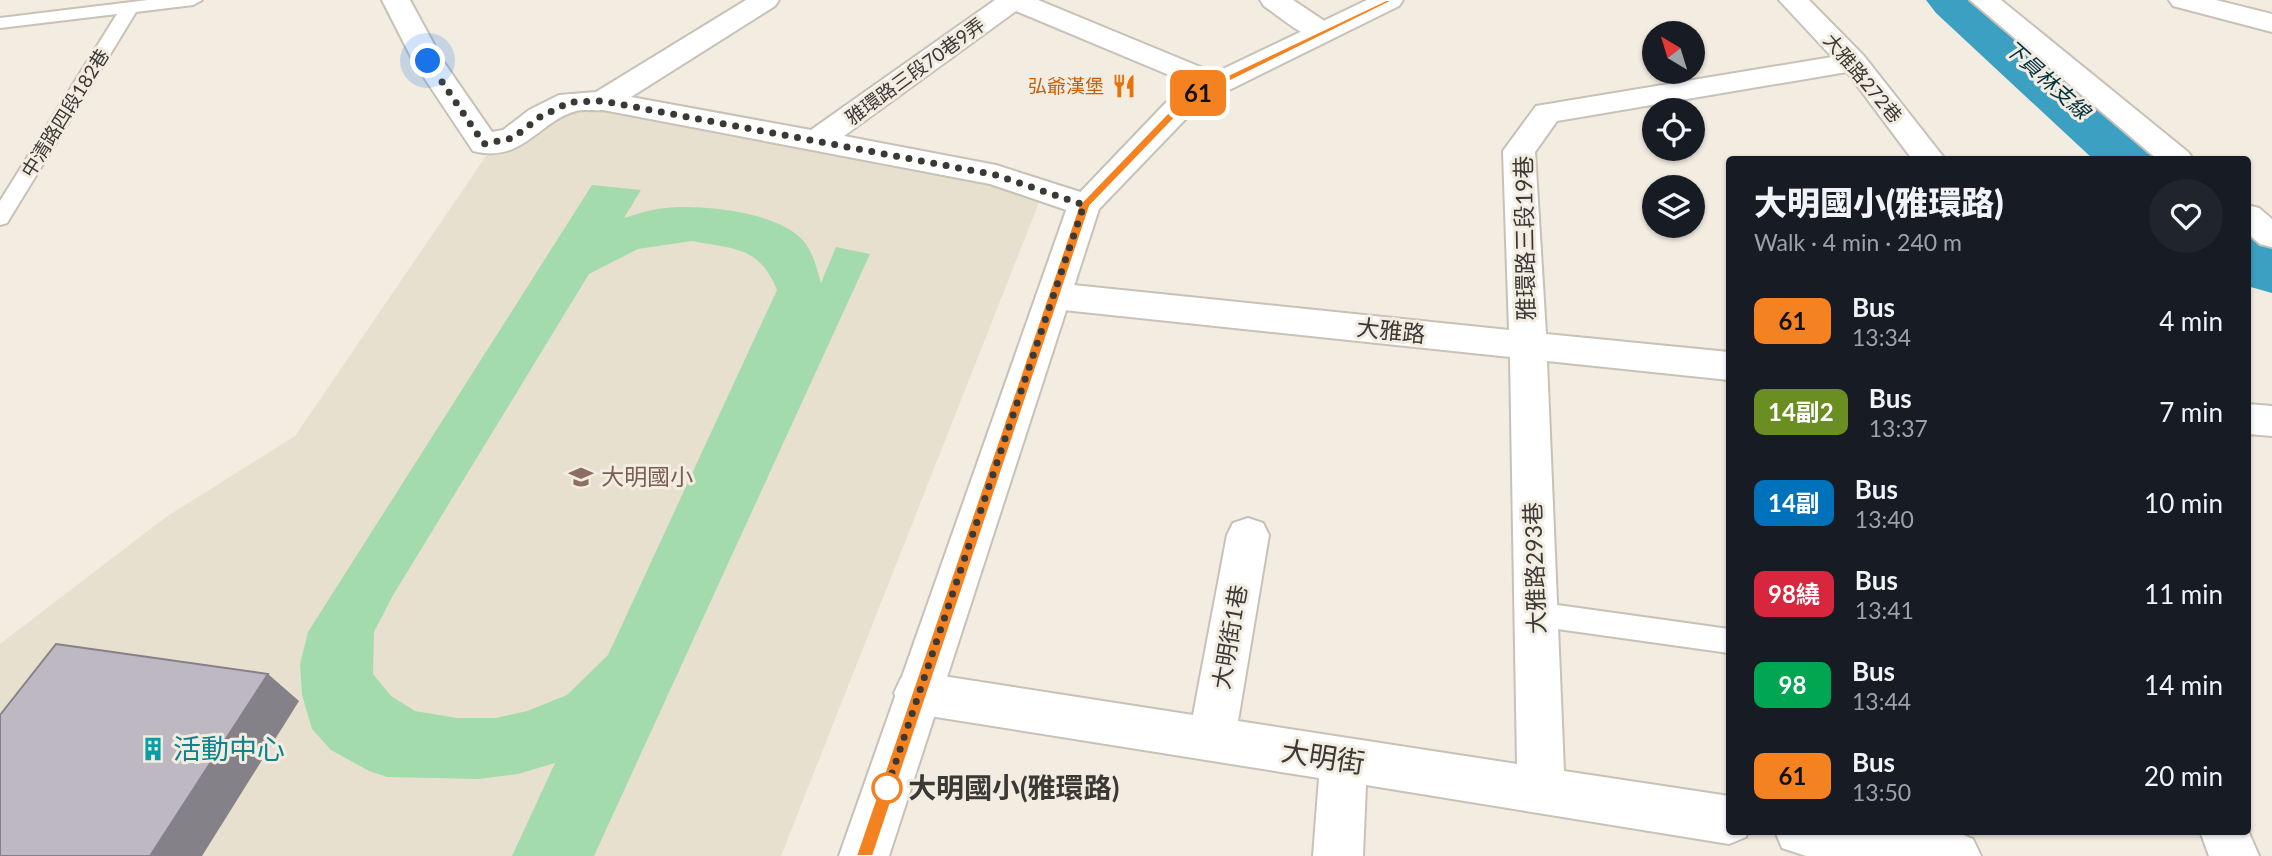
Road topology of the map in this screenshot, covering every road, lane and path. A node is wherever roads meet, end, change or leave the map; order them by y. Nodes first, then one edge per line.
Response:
1 (193, 0) edge
2 (396, 0) edge
3 (765, 0) edge
4 (1013, 0) edge
5 (1274, 0) edge
6 (1389, 0) edge
7 (1794, 0) edge
8 (1984, 0) edge
9 (2183, 0) edge
10 (130, 8) junction
11 (0, 23) edge
12 (2272, 23) edge
13 (1322, 32) junction
14 (1854, 62) junction
15 (1216, 84) junction
16 (603, 101) junction
17 (816, 142) junction
18 (1927, 156) edge
19 (2173, 156) edge
20 (1084, 205) junction
21 (0, 218) edge
22 (2251, 219) edge
23 (2272, 236) edge
24 (1054, 296) junction
25 (1528, 345) junction
26 (1726, 366) edge
27 (2251, 419) edge
28 (2272, 421) edge
29 (1248, 535) dead end
30 (1536, 614) junction
31 (1726, 641) edge
32 (918, 693) junction
33 (1212, 739) junction
34 (1344, 760) junction
35 (1541, 790) junction
36 (1726, 820) edge
37 (1824, 835) edge
38 (2226, 835) edge
39 (864, 856) edge
40 (1338, 856) edge
41 (1956, 856) edge
42 (2234, 856) edge

1 - 10 lane
2 - 16 street
3 - 16 street
4 - 15 street
4 - 17 street, 雅環路三段70巷9弄
5 - 13 street
6 - 13 street
7 - 14 street, 大雅路272巷
8 - 19 street
9 - 12 street
10 - 11 lane
10 - 21 lane, 中清路四段182巷
13 - 15 street
14 - 18 street, 大雅路272巷
14 - 25 street, 雅環路三段19巷
15 - 20 street
16 - 17 street
17 - 20 street
20 - 24 street
22 - 23 street
24 - 25 street, 大雅路
24 - 32 street
25 - 26 street, 大雅路
25 - 30 street, 大雅路293巷
27 - 28 street
29 - 33 street, 大明街1巷
30 - 31 lane
30 - 35 street, 大雅路293巷
32 - 33 street, 大明街
32 - 39 street
33 - 34 street, 大明街
34 - 35 street, 大明街
34 - 40 street
35 - 36 street, 大明街
37 - 41 street
38 - 42 street

